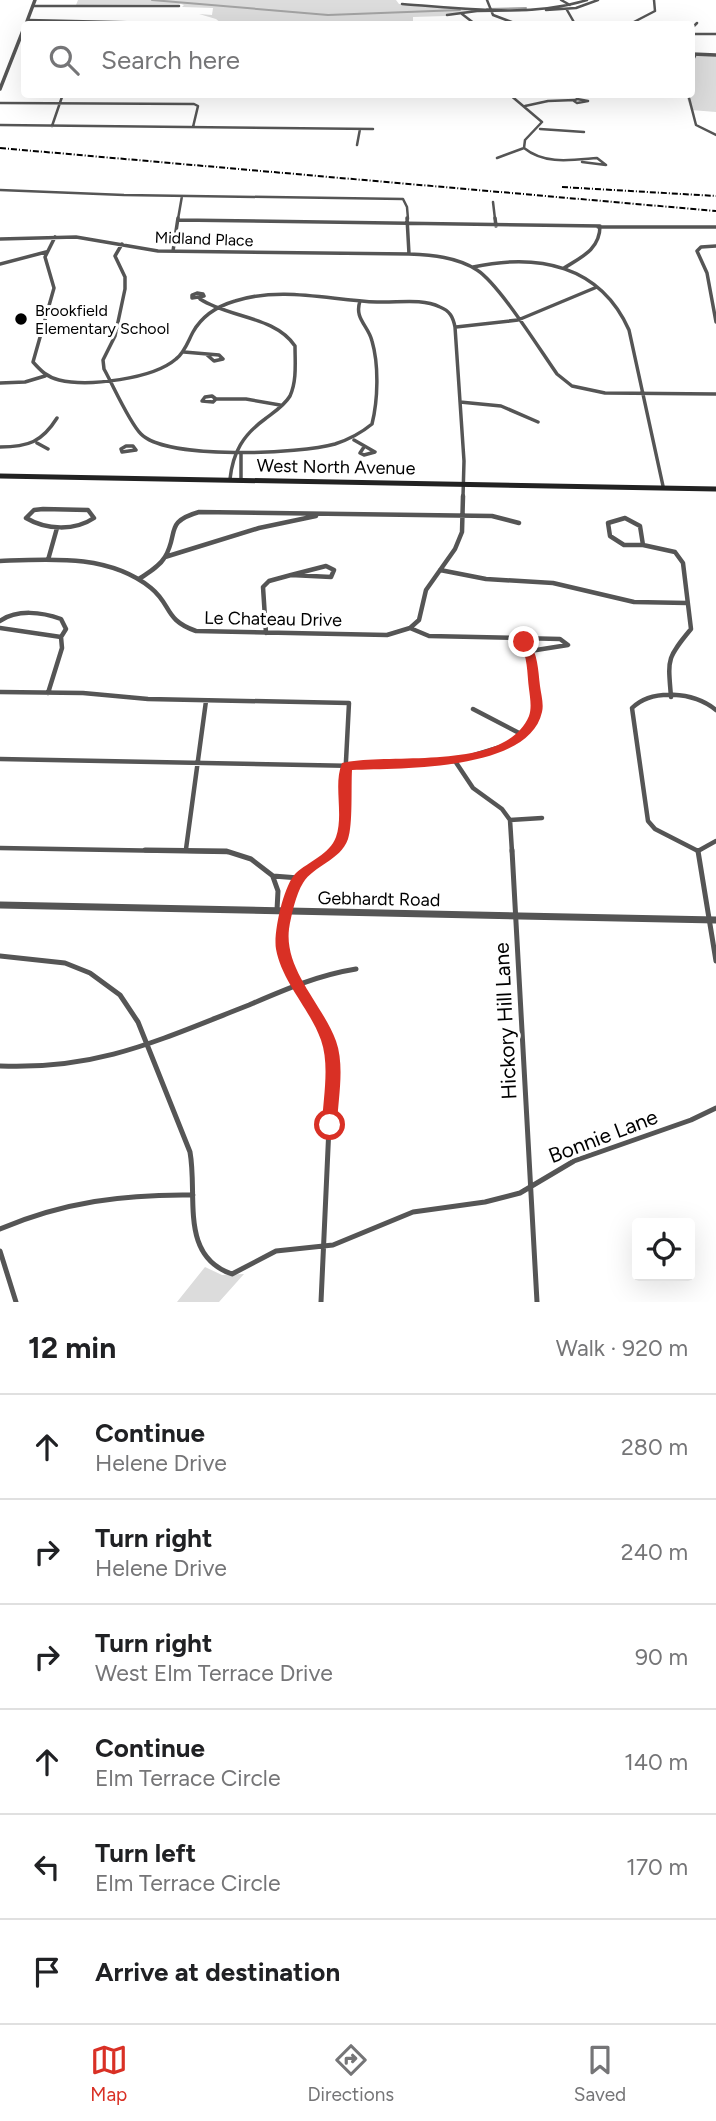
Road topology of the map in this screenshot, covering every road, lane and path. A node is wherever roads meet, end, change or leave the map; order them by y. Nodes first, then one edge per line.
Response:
1 (35, 0) edge
2 (487, 0) edge
3 (561, 0) edge
4 (587, 0) edge
5 (598, 0) edge
6 (654, 0) edge
7 (437, 1) edge
8 (402, 4) dead end
9 (33, 6) junction
10 (179, 6) dead end
11 (437, 6) junction
12 (571, 6) junction
13 (490, 9) junction
14 (566, 10) junction
15 (461, 13) junction
16 (447, 15) dead end
17 (27, 21) edge
18 (471, 21) edge
19 (508, 21) edge
20 (573, 21) edge
21 (636, 21) edge
22 (695, 34) edge
23 (716, 34) edge
24 (21, 36) edge
25 (16, 48) junction
26 (21, 48) edge
27 (695, 54) edge
28 (716, 55) edge
29 (1, 83) edge
30 (0, 89) edge
31 (61, 98) edge
32 (514, 98) edge
33 (689, 98) edge
34 (575, 100) dead end
35 (0, 103) edge
36 (59, 104) junction
37 (524, 106) junction
38 (0, 125) edge
39 (52, 126) junction
40 (193, 128) junction
41 (360, 129) junction
42 (373, 129) dead end
43 (539, 129) junction
44 (584, 132) dead end
45 (716, 135) edge
46 (357, 145) dead end
47 (524, 148) junction
48 (497, 158) dead end
49 (582, 162) junction
50 (0, 190) edge
51 (182, 196) junction
52 (493, 202) dead end
53 (178, 220) junction
54 (408, 223) junction
55 (495, 225) junction
56 (600, 226) junction
57 (716, 227) edge
58 (55, 237) junction
59 (0, 239) edge
60 (122, 244) junction
61 (716, 246) edge
62 (173, 251) junction
63 (46, 252) junction
64 (409, 254) junction
65 (0, 264) edge
66 (473, 267) junction
67 (565, 268) junction
68 (598, 286) junction
69 (200, 299) dead end
70 (360, 301) junction
71 (218, 309) junction
72 (518, 320) junction
73 (716, 322) edge
74 (455, 327) junction
75 (184, 352) junction
76 (206, 354) dead end
77 (45, 376) junction
78 (108, 380) junction
79 (0, 383) edge
80 (643, 393) junction
81 (716, 394) edge
82 (216, 399) dead end
83 (460, 402) junction
84 (281, 405) junction
85 (57, 418) dead end
86 (538, 422) dead end
87 (354, 440) junction
88 (147, 441) junction
89 (37, 443) junction
90 (0, 447) edge
91 (135, 447) dead end
92 (364, 447) dead end
93 (48, 449) dead end
94 (238, 452) junction
95 (0, 476) edge
96 (230, 479) junction
97 (241, 479) junction
98 (464, 483) junction
99 (663, 486) junction
100 (716, 487) edge
101 (330, 514) junction
102 (464, 516) junction
103 (519, 523) dead end
104 (57, 528) junction
105 (643, 545) junction
106 (165, 556) junction
107 (48, 560) junction
108 (0, 561) edge
109 (440, 570) junction
110 (291, 575) junction
111 (139, 579) junction
112 (687, 603) junction
113 (0, 621) edge
114 (0, 628) edge
115 (410, 628) junction
116 (266, 633) junction
117 (61, 637) junction
118 (521, 639) junction
119 (530, 651) junction
120 (0, 692) edge
121 (48, 692) junction
122 (671, 696) junction
123 (206, 701) junction
124 (473, 709) dead end
125 (716, 710) edge
126 (522, 733) junction
127 (0, 759) edge
128 (455, 761) junction
129 (197, 763) junction
130 (346, 766) junction
131 (542, 818) dead end
132 (510, 820) junction
133 (716, 841) edge
134 (0, 848) edge
135 (186, 849) junction
136 (698, 851) junction
137 (273, 876) junction
138 (299, 878) junction
139 (0, 905) edge
140 (277, 910) junction
141 (289, 911) junction
142 (515, 916) junction
143 (713, 920) edge
144 (0, 956) edge
145 (716, 961) edge
146 (356, 969) dead end
147 (298, 984) junction
148 (146, 1045) junction
149 (0, 1066) edge
150 (716, 1108) edge
151 (530, 1188) junction
152 (193, 1195) junction
153 (0, 1229) edge
154 (324, 1247) junction
155 (0, 1251) edge
156 (16, 1302) edge
157 (321, 1302) edge
158 (537, 1302) edge

1 - 9 street
2 - 13 street
3 - 12 street
4 - 12 street
5 - 14 street
6 - 21 street
7 - 11 street
8 - 11 street
9 - 10 street
9 - 17 street
11 - 13 street
12 - 13 street
13 - 14 street
13 - 15 street
13 - 19 street
14 - 20 street
15 - 16 street
15 - 18 street
22 - 23 street
24 - 25 street
25 - 26 street
25 - 29 street
27 - 28 street
29 - 30 street
31 - 36 street
32 - 37 street
33 - 45 street
34 - 37 street
35 - 36 street
36 - 39 street
36 - 40 street
37 - 43 street
38 - 39 street
39 - 40 street
40 - 41 street
41 - 42 street
41 - 46 street
43 - 44 street
43 - 47 street
47 - 48 street
47 - 49 street
49 - 49 street
50 - 51 street
51 - 53 street
51 - 54 street
52 - 55 street
53 - 54 street
53 - 62 street
54 - 55 street
54 - 64 street
55 - 56 street
56 - 57 street
56 - 67 street
58 - 59 street, Midland Place
58 - 60 street, Midland Place
58 - 63 street
60 - 62 street, Midland Place
60 - 78 street
61 - 73 street
62 - 64 street, Midland Place
63 - 65 street
63 - 77 street
64 - 66 street, Midland Place
66 - 67 street
66 - 72 street
67 - 68 street
68 - 72 street
68 - 80 street
69 - 71 street
70 - 71 street
70 - 74 street
70 - 87 street
71 - 75 street
71 - 84 street
72 - 74 street
72 - 80 street
74 - 83 street
75 - 76 street
75 - 78 street
77 - 78 street
77 - 79 street
78 - 88 street
80 - 81 street
80 - 99 street
82 - 84 street
83 - 86 street
83 - 98 street
84 - 94 street
85 - 89 street
87 - 92 street
87 - 94 street
88 - 91 street
88 - 94 street
89 - 90 street
89 - 93 street
94 - 96 street
94 - 97 street
95 - 96 main road, West North Avenue
96 - 97 main road, West North Avenue
97 - 98 main road, West North Avenue
98 - 99 main road, West North Avenue
98 - 102 street
99 - 100 main road, West North Avenue
101 - 102 street
101 - 106 street
101 - 106 street
102 - 103 street
102 - 109 street
104 - 104 street
104 - 107 street
105 - 105 street
105 - 112 street
106 - 111 street
107 - 108 street, Le Chateau Drive
107 - 111 street, Le Chateau Drive
109 - 112 street
109 - 115 street
110 - 110 street
110 - 116 street
111 - 116 street, Le Chateau Drive
112 - 122 street
113 - 117 street
114 - 117 street
115 - 116 street, Le Chateau Drive
115 - 118 street
117 - 121 street
118 - 119 street
118 - 119 street
119 - 126 street
120 - 121 street
121 - 123 street
122 - 125 street
122 - 136 street
123 - 129 street
123 - 130 street
124 - 126 street
126 - 128 street
127 - 129 street
128 - 130 street
128 - 132 street
129 - 130 street
129 - 135 street
130 - 138 street
131 - 132 street
132 - 142 street, Hickory Hill Lane
133 - 136 street
134 - 135 street
135 - 137 street
136 - 143 street
137 - 138 street
137 - 140 street
138 - 141 street
139 - 140 street, Gebhardt Road
140 - 141 street, Gebhardt Road
141 - 142 street, Gebhardt Road
141 - 147 street
142 - 143 street, Gebhardt Road
142 - 151 street, Hickory Hill Lane
143 - 145 street
144 - 148 street
146 - 147 street
147 - 148 street
147 - 154 street
148 - 149 street
148 - 152 street
150 - 151 street, Bonnie Lane
151 - 154 street, Bonnie Lane
151 - 158 street, Hickory Hill Lane
152 - 153 street
152 - 154 street, Bonnie Lane
154 - 157 street
155 - 156 street

